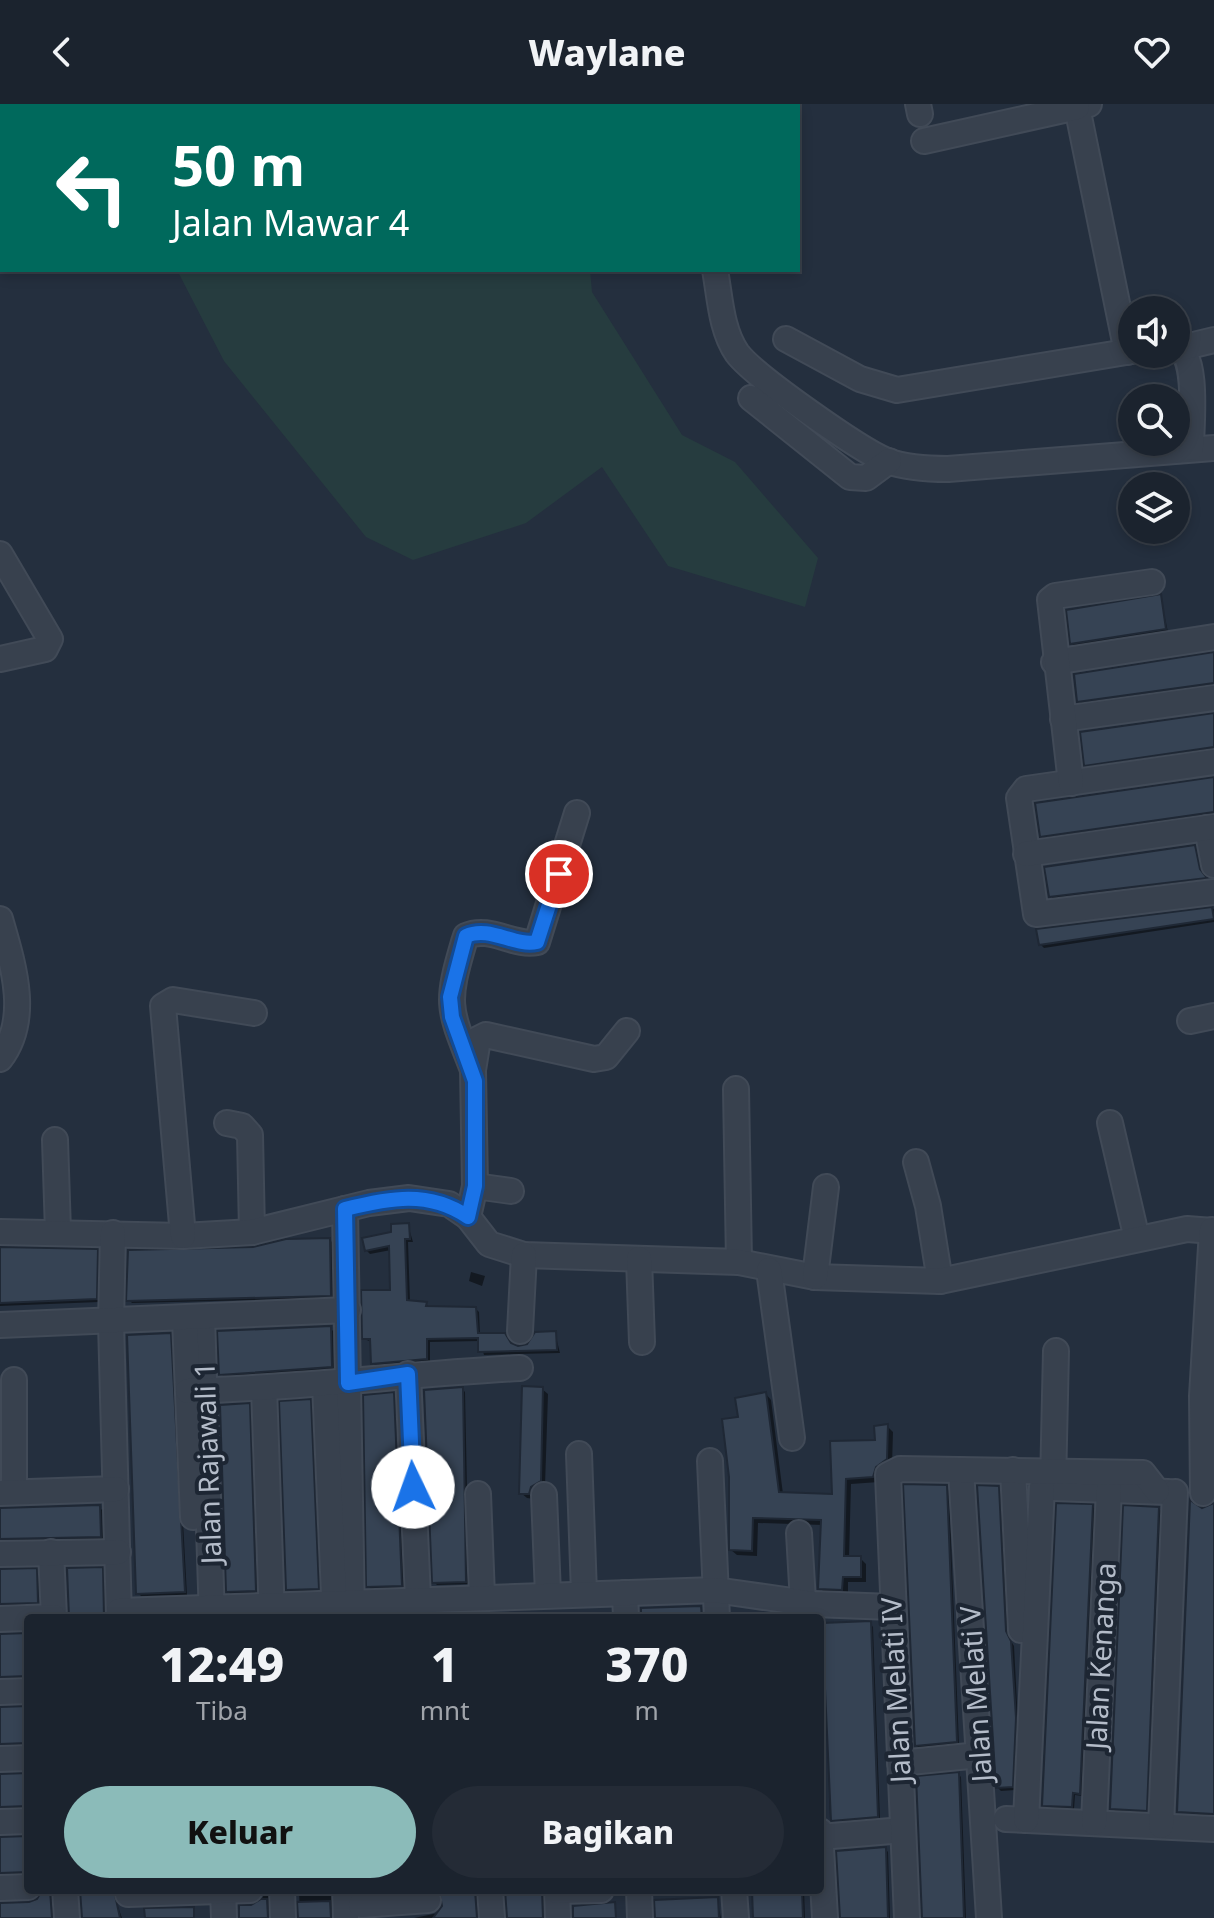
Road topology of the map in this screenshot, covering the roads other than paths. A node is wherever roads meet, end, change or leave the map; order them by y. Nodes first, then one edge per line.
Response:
1 (1083, 105) edge
2 (924, 141) dead end
3 (715, 272) edge
4 (1119, 296) edge
5 (786, 339) dead end
6 (1214, 340) edge
7 (1190, 345) edge
8 (1118, 354) edge
9 (1190, 365) edge
10 (751, 398) dead end
11 (1203, 448) edge
12 (889, 461) junction
13 (0, 554) edge
14 (1152, 582) dead end
15 (1214, 637) edge
16 (0, 659) edge
17 (1054, 662) junction
18 (1214, 698) edge
19 (1063, 719) junction
20 (1214, 762) edge
21 (1071, 783) junction
22 (577, 813) dead end
23 (1211, 828) edge
24 (1026, 854) junction
25 (1214, 865) edge
26 (1214, 892) edge
27 (0, 919) edge
28 (254, 1013) dead end
29 (1214, 1016) edge
30 (1190, 1021) dead end
31 (627, 1031) dead end
32 (0, 1059) edge
33 (473, 1070) junction
34 (736, 1089) dead end
35 (227, 1123) dead end
36 (1110, 1123) dead end
37 (55, 1140) dead end
38 (916, 1162) dead end
39 (475, 1186) junction
40 (826, 1187) dead end
41 (511, 1191) dead end
42 (345, 1209) junction
43 (468, 1217) junction
44 (1213, 1230) edge
45 (0, 1232) edge
46 (58, 1232) junction
47 (252, 1232) junction
48 (113, 1233) junction
49 (183, 1236) junction
50 (1137, 1239) junction
51 (524, 1255) junction
52 (639, 1259) junction
53 (739, 1262) junction
54 (769, 1270) junction
55 (815, 1277) junction
56 (940, 1281) junction
57 (348, 1310) junction
58 (194, 1319) junction
59 (111, 1323) junction
60 (0, 1325) edge
61 (520, 1331) dead end
62 (642, 1342) dead end
63 (1056, 1351) dead end
64 (520, 1368) dead end
65 (408, 1374) junction
66 (14, 1380) dead end
67 (337, 1383) junction
68 (264, 1388) junction
69 (197, 1390) junction
70 (6, 1425) edge
71 (792, 1438) dead end
72 (579, 1454) dead end
73 (710, 1461) dead end
74 (961, 1470) junction
75 (1014, 1478) junction
76 (1049, 1482) junction
77 (7, 1489) edge
78 (116, 1489) junction
79 (1109, 1489) junction
80 (1166, 1492) junction
81 (478, 1494) dead end
82 (1208, 1494) edge
83 (544, 1495) dead end
84 (799, 1533) dead end
85 (51, 1552) junction
86 (118, 1552) junction
87 (0, 1554) edge
88 (715, 1590) junction
89 (584, 1593) junction
90 (625, 1593) junction
91 (548, 1594) junction
92 (482, 1596) junction
93 (418, 1599) junction
94 (892, 1607) junction
95 (810, 1608) edge
96 (343, 1610) edge
97 (272, 1612) edge
98 (204, 1613) edge
99 (54, 1614) edge
100 (119, 1614) edge
101 (626, 1614) edge
102 (717, 1614) edge
103 (0, 1619) edge
104 (24, 1619) edge
105 (24, 1680) edge
106 (0, 1681) edge
107 (24, 1691) edge
108 (0, 1692) edge
109 (979, 1755) junction
110 (24, 1758) edge
111 (0, 1759) edge
112 (900, 1763) junction
113 (1026, 1772) junction
114 (24, 1821) edge
115 (0, 1822) edge
116 (1094, 1823) junction
117 (1161, 1826) junction
118 (1214, 1829) edge
119 (903, 1830) junction
120 (824, 1835) edge
121 (24, 1887) edge
122 (0, 1888) edge
123 (65, 1894) edge
124 (185, 1894) edge
125 (209, 1894) edge
126 (223, 1894) edge
127 (282, 1894) edge
128 (490, 1894) edge
129 (557, 1894) edge
130 (639, 1894) edge
131 (734, 1894) edge
132 (823, 1894) edge
133 (128, 1901) edge
134 (428, 1903) edge
135 (355, 1904) edge
136 (67, 1918) edge
137 (210, 1918) edge
138 (224, 1918) edge
139 (283, 1918) edge
140 (492, 1918) edge
141 (558, 1918) edge
142 (640, 1918) edge
143 (736, 1918) edge
144 (825, 1918) edge
145 (907, 1918) edge
146 (989, 1918) edge

1 - 2 street
1 - 4 street
3 - 12 street
5 - 8 street
6 - 7 street
9 - 11 street
10 - 12 street
11 - 12 street
13 - 16 street
14 - 17 street
15 - 17 street
17 - 19 street
18 - 19 street
19 - 21 street
20 - 21 street
21 - 24 street
22 - 33 street
23 - 24 street
23 - 25 street
24 - 26 street
27 - 32 street
28 - 49 street
29 - 30 street
31 - 33 street
33 - 39 street
34 - 53 street
35 - 47 street
36 - 50 street
37 - 46 street
38 - 56 street
39 - 41 street
39 - 43 street
40 - 55 street
42 - 43 street
42 - 47 street
42 - 57 street
43 - 51 street
44 - 50 street
44 - 82 street
45 - 46 street
46 - 48 street
47 - 49 street
48 - 49 street
48 - 59 street
50 - 56 street
51 - 52 street
51 - 61 street
52 - 53 street
52 - 62 street
53 - 54 street
54 - 55 street
54 - 71 street
55 - 56 street
57 - 58 street
57 - 67 street
58 - 59 street
58 - 69 street, Jalan Rajawali 1
59 - 60 street
59 - 78 street
63 - 76 street
64 - 65 street
65 - 67 street
65 - 93 street
66 - 70 street
67 - 68 street
67 - 96 street
68 - 69 street
68 - 97 street
69 - 98 street, Jalan Rajawali 1
70 - 77 street
72 - 89 street
73 - 88 street
74 - 75 street
74 - 94 street, Jalan Melati IV
74 - 109 street, Jalan Melati V
75 - 76 street
75 - 113 street
76 - 79 street
76 - 80 street
76 - 113 street
77 - 78 street
78 - 86 street
79 - 80 street
79 - 116 street, Jalan Kenanga
80 - 82 street
80 - 117 street
81 - 92 street
83 - 91 street
84 - 95 street
85 - 86 street
85 - 87 street
85 - 99 street
86 - 100 street
88 - 90 street
88 - 95 street
88 - 102 street
89 - 90 street
89 - 91 street
90 - 101 street
91 - 92 street
92 - 93 street
93 - 96 street
94 - 95 street
94 - 112 street, Jalan Melati IV
96 - 97 street
97 - 98 street
98 - 100 street
103 - 104 street
105 - 106 street
107 - 108 street
109 - 112 street
109 - 146 street, Jalan Melati V
110 - 111 street
112 - 119 street, Jalan Melati IV
113 - 116 street
114 - 115 street
116 - 117 street
117 - 118 street
119 - 120 street
119 - 145 street, Jalan Melati IV
121 - 122 street
123 - 136 street
124 - 133 street
125 - 137 street
126 - 138 street
127 - 139 street
128 - 140 street
129 - 141 street
130 - 142 street
131 - 143 street
132 - 144 street
134 - 135 street

